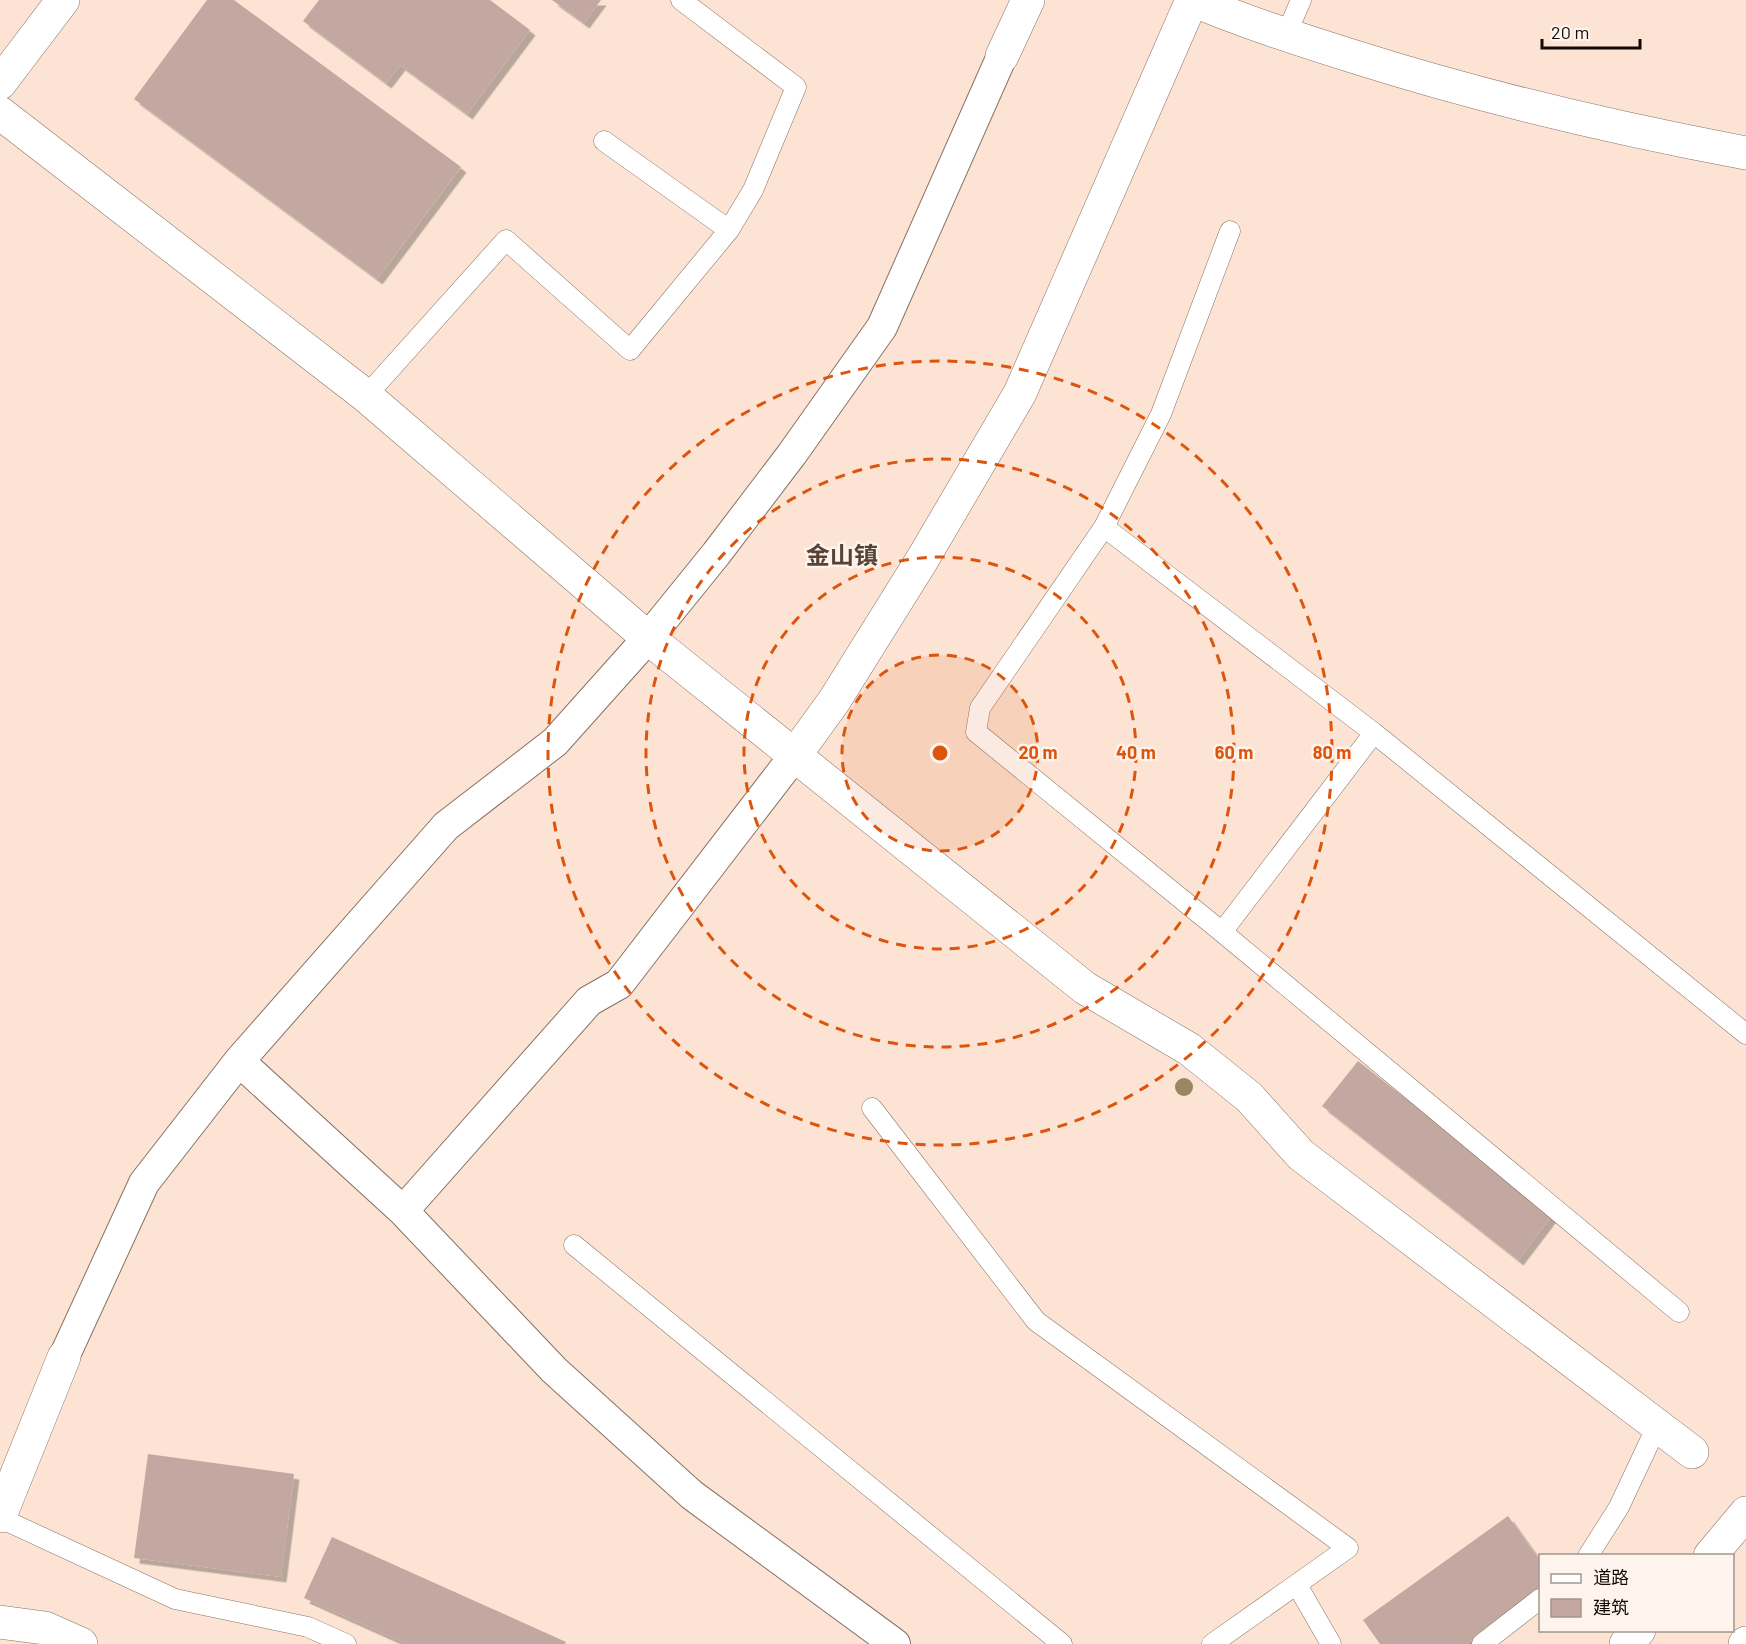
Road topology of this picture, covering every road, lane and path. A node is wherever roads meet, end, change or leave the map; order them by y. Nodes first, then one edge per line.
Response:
1 (63, 0) edge
2 (681, 0) edge
3 (1028, 0) edge
4 (1193, 0) edge
5 (1301, 0) edge
6 (1286, 35) junction
7 (1002, 56) joint
8 (0, 83) edge
9 (0, 114) edge
10 (604, 141) dead end
11 (1746, 153) edge
12 (729, 230) junction
13 (1230, 231) dead end
14 (366, 396) junction
15 (1104, 527) junction
16 (648, 638) junction
17 (1374, 733) junction
18 (795, 755) junction
19 (1222, 932) junction
20 (1746, 1034) edge
21 (238, 1061) junction
22 (872, 1108) dead end
23 (403, 1211) junction
24 (574, 1245) dead end
25 (1678, 1312) dead end
26 (64, 1357) joint
27 (1657, 1426) junction
28 (1692, 1452) dead end
29 (1746, 1513) edge
30 (0, 1517) edge
31 (1589, 1554) edge
32 (1712, 1554) edge
33 (1297, 1585) junction
34 (1539, 1600) edge
35 (0, 1622) edge
36 (1637, 1632) edge
37 (81, 1644) edge
38 (346, 1644) edge
39 (895, 1644) edge
40 (1062, 1644) edge
41 (1212, 1644) edge
42 (1331, 1644) edge
43 (1482, 1644) edge
44 (1626, 1644) edge

1 - 8 street
2 - 12 lane
3 - 7 street
4 - 6 street
4 - 18 street
5 - 6 lane
6 - 11 street
7 - 16 street
9 - 14 street
10 - 12 lane
12 - 14 lane
13 - 15 lane
14 - 16 street
15 - 17 lane
15 - 19 lane
16 - 18 street
16 - 21 street
17 - 19 lane
17 - 20 lane
18 - 23 street
18 - 27 street
19 - 25 lane
21 - 23 street
21 - 26 street
22 - 33 lane
23 - 39 street
24 - 40 lane
26 - 30 street
27 - 28 street
27 - 31 lane
29 - 32 street
30 - 38 lane
33 - 41 lane
33 - 42 lane
34 - 43 lane
35 - 37 street
36 - 44 street

